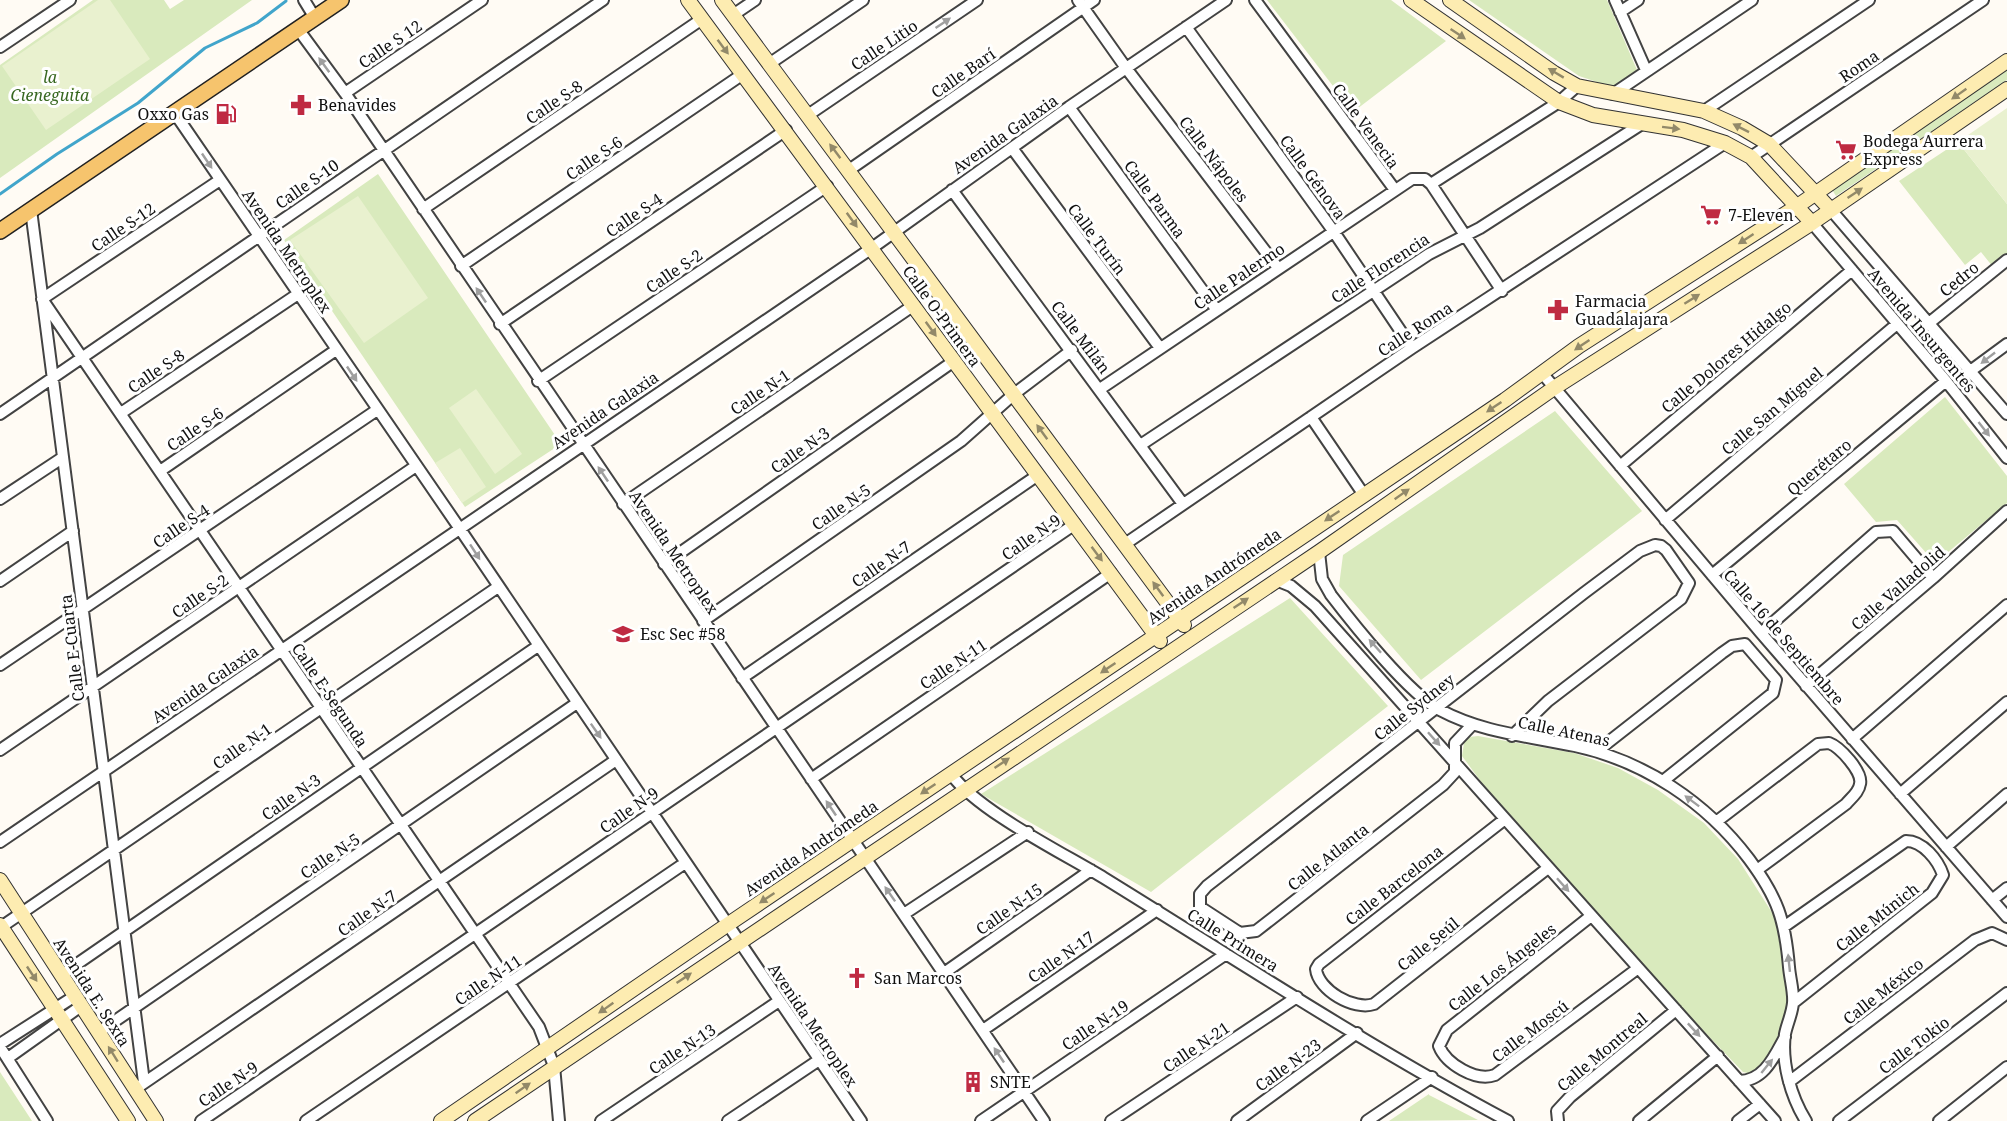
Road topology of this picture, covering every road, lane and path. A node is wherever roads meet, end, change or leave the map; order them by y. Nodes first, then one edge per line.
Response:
1 (70, 0) edge
2 (303, 0) edge
3 (340, 0) edge
4 (482, 0) edge
5 (603, 0) edge
6 (688, 0) edge
7 (722, 0) edge
8 (755, 0) edge
9 (863, 0) edge
10 (977, 0) edge
11 (1094, 0) edge
12 (1226, 0) edge
13 (1255, 0) edge
14 (1411, 0) edge
15 (1450, 0) edge
16 (1615, 0) edge
17 (1638, 0) edge
18 (1752, 0) edge
19 (1869, 0) edge
20 (1983, 0) edge
21 (1080, 4) edge
22 (1620, 12) junction
23 (733, 15) junction
24 (315, 18) junction
25 (702, 19) junction
26 (1186, 27) junction
27 (298, 29) junction
28 (0, 47) edge
29 (2007, 61) edge
30 (769, 64) junction
31 (1126, 68) junction
32 (1646, 70) junction
33 (743, 74) junction
34 (1577, 86) junction
35 (2007, 89) edge
36 (345, 93) junction
37 (1613, 94) junction
38 (1559, 102) junction
39 (1069, 107) junction
40 (1704, 111) junction
41 (174, 112) junction
42 (808, 116) junction
43 (1640, 125) junction
44 (786, 130) junction
45 (1725, 143) junction
46 (1769, 144) junction
47 (1012, 148) junction
48 (383, 150) junction
49 (1751, 157) junction
50 (849, 170) junction
51 (220, 180) junction
52 (1431, 184) junction
53 (827, 186) junction
54 (952, 190) junction
55 (1395, 190) junction
56 (1815, 194) junction
57 (1796, 207) junction
58 (423, 209) junction
59 (31, 210) junction
60 (1831, 210) junction
61 (1812, 223) junction
62 (0, 231) edge
63 (894, 232) junction
64 (1334, 232) junction
65 (1466, 236) junction
66 (258, 237) junction
67 (872, 248) junction
68 (2007, 260) edge
69 (461, 266) junction
70 (1278, 268) junction
71 (1852, 270) junction
72 (1373, 290) junction
73 (1502, 291) junction
74 (298, 294) junction
75 (42, 299) junction
76 (914, 305) junction
77 (1216, 309) junction
78 (1929, 323) junction
79 (500, 324) junction
80 (1898, 324) junction
81 (2007, 344) edge
82 (1160, 348) junction
83 (1412, 348) junction
84 (336, 350) junction
85 (1072, 350) junction
86 (81, 357) junction
87 (954, 361) junction
88 (1969, 372) junction
89 (1542, 373) junction
90 (51, 378) junction
91 (538, 381) junction
92 (1946, 381) junction
93 (1554, 388) junction
94 (1100, 389) junction
95 (1014, 394) junction
96 (377, 410) junction
97 (121, 413) junction
98 (0, 414) edge
99 (993, 414) junction
100 (2007, 414) edge
101 (1311, 417) junction
102 (582, 444) junction
103 (1142, 444) junction
104 (2007, 458) edge
105 (62, 459) junction
106 (416, 466) junction
107 (1620, 466) junction
108 (160, 471) junction
109 (1038, 475) junction
110 (1364, 495) junction
111 (0, 499) edge
112 (623, 504) junction
113 (1183, 504) junction
114 (2007, 511) edge
115 (1665, 520) junction
116 (1075, 525) junction
117 (460, 528) junction
118 (73, 531) junction
119 (201, 532) junction
120 (1125, 544) junction
121 (1319, 552) junction
122 (664, 564) junction
123 (1111, 573) junction
124 (1712, 576) junction
125 (1933, 578) junction
126 (1276, 580) junction
127 (0, 581) edge
128 (498, 587) junction
129 (239, 588) junction
130 (2007, 605) edge
131 (82, 609) junction
132 (1180, 620) junction
133 (703, 621) junction
134 (1761, 633) junction
135 (1156, 635) junction
136 (1192, 636) junction
137 (538, 646) junction
138 (282, 651) junction
139 (1168, 652) junction
140 (0, 665) edge
141 (1391, 665) junction
142 (1378, 677) junction
143 (742, 678) junction
144 (1806, 686) junction
145 (91, 688) junction
146 (2007, 702) edge
147 (577, 703) junction
148 (1437, 709) junction
149 (321, 710) junction
150 (1419, 723) junction
151 (1472, 725) junction
152 (776, 727) junction
153 (1512, 736) junction
154 (1852, 739) junction
155 (0, 750) edge
156 (1597, 751) junction
157 (616, 760) junction
158 (1456, 765) junction
159 (361, 767) junction
160 (103, 772) junction
161 (951, 774) junction
162 (811, 779) junction
163 (1663, 781) junction
164 (963, 790) junction
165 (1900, 794) junction
166 (2007, 794) edge
167 (651, 812) junction
168 (1505, 819) junction
169 (1716, 822) junction
170 (402, 826) junction
171 (1028, 832) junction
172 (853, 841) junction
173 (0, 842) edge
174 (1946, 846) junction
175 (113, 851) junction
176 (864, 857) junction
177 (685, 863) junction
178 (1548, 868) junction
179 (1091, 870) junction
180 (1757, 870) junction
181 (0, 880) edge
182 (439, 882) junction
183 (2007, 888) edge
184 (1992, 900) junction
185 (1157, 910) junction
186 (1204, 912) joint
187 (22, 914) junction
188 (904, 914) junction
189 (1591, 916) junction
190 (2007, 917) edge
191 (727, 925) junction
192 (1, 926) edge
193 (1785, 926) junction
194 (123, 931) junction
195 (476, 934) junction
196 (2004, 937) edge
197 (738, 941) junction
198 (1226, 954) junction
199 (1637, 969) junction
200 (944, 973) junction
201 (61, 975) junction
202 (1321, 983) joint
203 (510, 984) junction
204 (2007, 993) edge
205 (1297, 997) junction
206 (78, 1001) junction
207 (779, 1001) junction
208 (1793, 1003) junction
209 (133, 1008) junction
210 (1676, 1010) junction
211 (59, 1014) junction
212 (982, 1030) junction
213 (99, 1032) junction
214 (1357, 1033) junction
215 (1785, 1037) junction
216 (0, 1045) edge
217 (1439, 1046) joint
218 (549, 1047) junction
219 (1718, 1056) junction
220 (8, 1058) junction
221 (819, 1060) junction
222 (554, 1066) junction
223 (2007, 1067) edge
224 (1432, 1077) junction
225 (1739, 1081) junction
226 (1789, 1082) junction
227 (140, 1086) junction
228 (1024, 1092) junction
229 (1760, 1104) junction
230 (1491, 1118) edge
231 (857, 1120) edge
232 (47, 1121) edge
233 (128, 1121) edge
234 (156, 1121) edge
235 (201, 1121) edge
236 (306, 1121) edge
237 (441, 1121) edge
238 (475, 1121) edge
239 (559, 1121) edge
240 (601, 1121) edge
241 (728, 1121) edge
242 (981, 1121) edge
243 (1044, 1121) edge
244 (1111, 1121) edge
245 (1236, 1121) edge
246 (1367, 1121) edge
247 (1508, 1121) edge
248 (1558, 1121) edge
249 (1639, 1121) edge
250 (1738, 1121) edge
251 (1775, 1121) edge
252 (1806, 1121) edge
253 (1839, 1121) edge
254 (1939, 1121) edge

1 - 28 street
2 - 24 street
3 - 24 main road
4 - 36 street, Calle S 12
5 - 48 street, Calle S-10
6 - 25 street, Calle O-Primera
7 - 23 street, Calle O-Primera
8 - 23 street
9 - 30 street
42 -> 10 street, Calle Litio
11 - 21 street, Calle Barí
12 - 26 street, Avenida Galaxia
13 - 55 street, Calle Venecia
14 -> 38 street
34 -> 15 street
16 - 22 street
17 - 22 street
18 - 32 street
19 - 40 street
20 - 46 street, Roma
21 - 31 street, Calle Nápoles
21 - 50 street, Calle Barí
22 - 32 street
23 - 30 street, Calle O-Primera
24 - 27 main road
25 -> 33 street, Calle O-Primera
25 - 58 street, Calle S-8
26 - 31 street, Avenida Galaxia
26 - 64 street, Calle Génova
36 -> 27 street, Avenida Metroplex
27 - 41 main road
29 -> 56 street, Avenida Andrómeda
30 - 42 street, Calle O-Primera
31 - 39 street, Avenida Galaxia
31 - 70 street, Calle Nápoles
32 - 37 street
33 - 44 street, Calle O-Primera
33 - 69 street, Calle S-6
34 - 37 street
34 - 38 street
60 -> 35 street
36 - 48 street, Avenida Metroplex
37 - 40 street
38 - 43 street
38 - 52 street
39 - 47 street, Avenida Galaxia
39 - 77 street, Calle Parma
46 -> 40 street
41 -> 51 street, Avenida Metroplex
41 - 59 main road
50 -> 42 street, Calle O-Primera
43 -> 45 street
43 - 65 street, Calle Florencia
44 - 53 street, Calle O-Primera
44 - 79 street, Calle S-4
45 - 49 street
45 - 73 street, Calle Roma
46 - 49 street, Roma
46 - 56 street
47 - 54 street, Avenida Galaxia
47 - 82 street, Calle Turín
48 - 58 street, Avenida Metroplex
48 - 66 street, Calle S-10
49 - 57 street
50 - 63 street, Calle O-Primera
51 - 66 street, Avenida Metroplex
51 - 75 street, Calle S-12
52 - 55 street, Calle Venecia
52 - 65 street
53 -> 67 street, Calle O-Primera
53 - 91 street, Calle S-2
54 - 63 street, Avenida Galaxia
54 - 85 street, Calle Milán
55 - 64 street, Calle Palermo
56 - 57 street, Avenida Andrómeda
56 - 60 street
57 - 61 street
57 -> 89 street, Avenida Andrómeda
58 - 69 street, Avenida Metroplex
59 - 62 main road
59 - 75 street, Calle E-Cuarta
60 - 61 street
60 - 78 street, Avenida Insurgentes
61 - 71 street, Avenida Insurgentes
93 -> 61 street
63 - 67 street, Avenida Galaxia
63 - 95 street, Calle O-Primera
64 - 70 street, Calle Palermo
64 - 72 street, Calle Génova
65 - 72 street, Calle Florencia
65 - 73 street
66 - 74 street, Avenida Metroplex
66 - 86 street, Calle S-10
67 - 76 street, Calle O-Primera
67 - 102 street, Avenida Galaxia
68 - 78 street, Cedro
79 -> 69 street, Avenida Metroplex
70 - 77 street, Calle Palermo
71 - 80 street, Avenida Insurgentes
71 - 107 street, Calle Dolores Hidalgo
72 - 83 street, Calle Génova
72 - 103 street, Calle Florencia
73 - 83 street, Calle Roma
74 - 84 street, Avenida Metroplex
74 - 97 street, Calle S-8
75 - 86 street, Calle E-Segunda
75 - 90 street, Calle E-Cuarta
76 -> 87 street, Calle O-Primera
76 - 112 street, Calle N-1
77 - 82 street, Calle Palermo
78 - 88 street, Avenida Insurgentes
79 - 91 street, Avenida Metroplex
80 - 92 street, Avenida Insurgentes
80 - 115 street, Calle San Miguel
81 -> 88 street
82 - 94 street, Calle Palermo
83 - 101 street, Calle Roma
84 -> 96 street, Avenida Metroplex
84 - 108 street, Calle S-6
85 - 94 street, Calle Milán
85 - 95 street, Calle N-5
86 - 90 street, Calle S-10
86 - 97 street, Calle E-Segunda
87 - 99 street, Calle O-Primera
87 - 122 street, Calle N-3
88 - 100 street, Avenida Insurgentes
89 - 93 street, Calle 16 de Septiembre
89 -> 110 street, Avenida Andrómeda
90 - 98 street, Calle S-10
90 - 105 street, Calle E-Cuarta
91 - 102 street, Avenida Metroplex
92 -> 104 street, Avenida Insurgentes
92 - 124 street, Querétaro
93 - 107 street, Calle 16 de Septiembre
121 -> 93 street
94 - 103 street, Calle Milán
95 - 99 street, Calle N-5
120 -> 95 street, Calle O-Primera
96 - 106 street, Avenida Metroplex
96 - 119 street, Calle S-4
97 - 108 street, Calle E-Segunda
99 - 109 street, Calle O-Primera
99 - 133 street, Calle N-5
101 - 110 street
101 - 113 street, Calle Roma
112 -> 102 street, Avenida Metroplex
102 - 117 street, Avenida Galaxia
103 - 113 street, Calle Milán
105 - 111 street
105 - 118 street, Calle E-Cuarta
106 - 117 street, Avenida Metroplex
106 - 129 street, Calle S-2
107 - 115 street, Calle 16 de Septiembre
108 - 119 street, Calle E-Segunda
109 - 116 street, Calle O-Primera
109 - 143 street, Calle N-7
110 -> 132 street, Avenida Andrómeda
112 - 122 street, Avenida Metroplex
113 - 120 street, Calle Roma
114 - 125 street, Calle Valladolid
115 - 124 street, Calle 16 de Septiembre
116 -> 123 street, Calle O-Primera
116 - 152 street, Calle N-9
117 -> 128 street, Avenida Metroplex
117 - 138 street, Avenida Galaxia
118 - 127 street
118 - 131 street, Calle E-Cuarta
119 - 129 street, Calle E-Segunda
119 - 131 street, Calle S-4
132 -> 120 street, Calle O-Primera
121 - 126 street
141 -> 121 street, Calle Atenas
122 - 133 street, Avenida Metroplex
123 - 135 street, Calle O-Primera
123 - 162 street, Calle N-11
124 - 134 street, Calle 16 de Septiembre
125 - 134 street
125 - 144 street, Calle Valladolid
136 -> 126 street
126 - 142 street
128 - 137 street, Avenida Metroplex
128 - 149 street, Calle N-1
129 - 138 street, Calle E-Segunda
129 - 145 street, Calle S-2
130 - 154 street
131 - 140 street, Calle S-4
131 - 145 street, Calle E-Cuarta
132 - 135 street, Avenida Andrómeda
132 - 136 street, Calle O-Primera
133 - 143 street, Avenida Metroplex
134 - 144 street, Calle 16 de Septiembre
135 - 139 street, Calle O-Primera
135 -> 161 street, Avenida Andrómeda
136 - 139 street
137 - 147 street, Avenida Metroplex
137 - 159 street, Calle N-3
138 - 149 street, Calle E-Segunda
138 - 160 street, Avenida Galaxia
164 -> 139 street
141 - 142 street
141 - 148 street, Calle Atenas
142 - 150 street
143 - 152 street, Avenida Metroplex
144 - 154 street, Calle 16 de Septiembre
145 - 155 street, Calle S-2
145 - 160 street, Calle E-Cuarta
146 - 165 street
147 -> 157 street, Avenida Metroplex
147 - 170 street, Calle N-5
148 - 150 street, Calle Sydney
148 - 151 street, Calle Atenas
148 - 153 street, Calle Sydney
149 - 159 street, Calle E-Segunda
149 - 175 street, Calle N-1
150 -> 158 street
150 - 186 street, Calle Sydney
151 - 153 street, Calle Atenas
151 - 158 street
152 - 162 street, Avenida Metroplex
152 - 167 street, Calle N-9
153 - 156 street, Calle Atenas
154 - 165 street, Calle 16 de Septiembre
156 - 163 street, Calle Atenas
156 - 163 street
157 - 167 street, Avenida Metroplex
157 - 182 street, Calle N-7
158 - 168 street
158 - 186 street, Calle Atlanta
159 - 170 street, Calle E-Segunda
159 - 194 street, Calle N-3
160 - 173 street, Avenida Galaxia
160 - 175 street, Calle E-Cuarta
161 - 164 street, Calle Primera
161 -> 172 street, Avenida Andrómeda
172 -> 162 street, Avenida Metroplex
169 -> 163 street, Calle Atenas
164 - 171 street, Calle Primera
164 - 176 street
165 - 174 street, Calle 16 de Septiembre
166 - 174 street
167 - 177 street, Avenida Metroplex
167 - 195 street, Calle N-9
168 - 178 street
168 - 202 street, Calle Barcelona
169 - 180 street, Calle Atenas
169 - 180 street
170 - 182 street, Calle E-Segunda
170 - 209 street, Calle N-5
171 - 179 street, Calle Primera
171 - 188 street
172 - 176 street, Avenida Metroplex
172 -> 191 street, Avenida Andrómeda
174 - 184 street, Calle 16 de Septiembre
175 - 187 street, Calle N-1
175 - 194 street, Calle E-Cuarta
188 -> 176 street, Avenida Metroplex
176 - 197 street
177 - 191 street, Avenida Metroplex
177 - 203 street, Calle N-11
178 -> 189 street
178 - 202 street, Calle Seúl
179 - 185 street, Calle Primera
179 - 200 street, Calle N-15
180 - 193 street, Calle Atenas
181 - 187 street, Avenida E. Sexta
182 - 195 street, Calle E-Segunda
182 - 227 street, Calle N-7
183 - 184 street
184 - 190 street, Calle 16 de Septiembre
185 - 198 street, Calle Primera
185 - 212 street, Calle N-17
187 - 192 street, Calle N-1
187 - 201 street, Avenida E. Sexta
188 - 200 street, Avenida Metroplex
189 - 199 street
189 - 217 street, Calle Los Ángeles
191 - 197 street, Avenida Metroplex
191 -> 218 street, Avenida Andrómeda
192 -> 211 street
208 -> 193 street, Calle Atenas
193 - 208 street, Calle Múnich
194 - 201 street, Calle N-3
194 - 209 street, Calle E-Cuarta
195 - 203 street, Calle E-Segunda
195 - 235 street, Calle N-9
196 - 226 street, Calle México
197 - 207 street, Avenida Metroplex
222 -> 197 street
198 - 205 street, Calle Primera
198 - 228 street, Calle N-19
199 - 210 street
199 - 217 street, Calle Moscú
200 - 212 street, Avenida Metroplex
201 - 206 street, Avenida E. Sexta
203 - 218 street, Calle E-Segunda
203 - 236 street, Calle N-11
204 - 253 street, Calle Tokio
205 - 214 street, Calle Primera
205 - 244 street, Calle N-21
206 - 211 street
206 - 213 street, Avenida E. Sexta
207 - 221 street, Avenida Metroplex
207 - 240 street, Calle N-13
208 - 215 street, Calle Atenas
209 - 213 street, Calle N-5
209 - 227 street, Calle E-Cuarta
210 -> 219 street
210 - 248 street, Calle Montreal
211 - 216 street
211 - 220 street
211 - 233 street
228 -> 212 street, Avenida Metroplex
227 -> 213 street, Avenida E. Sexta
214 - 224 street, Calle Primera
214 - 245 street, Calle N-23
225 -> 215 street, Calle Atenas
215 - 226 street, Calle Atenas
216 - 220 street
218 - 222 street, Calle E-Segunda
218 - 237 street, Avenida Andrómeda
219 - 225 street
219 - 249 street
220 - 232 street
221 - 231 street, Avenida Metroplex
221 - 241 street
238 -> 222 street
222 - 239 street, Calle E-Segunda
223 - 254 street
224 - 230 street, Calle Primera
224 - 246 street
225 - 229 street
226 - 252 street, Calle Atenas
227 - 234 street, Avenida E. Sexta
228 - 242 street, Calle N-19
228 - 243 street, Avenida Metroplex
229 - 250 street
229 - 251 street
230 - 247 street, Calle Primera

